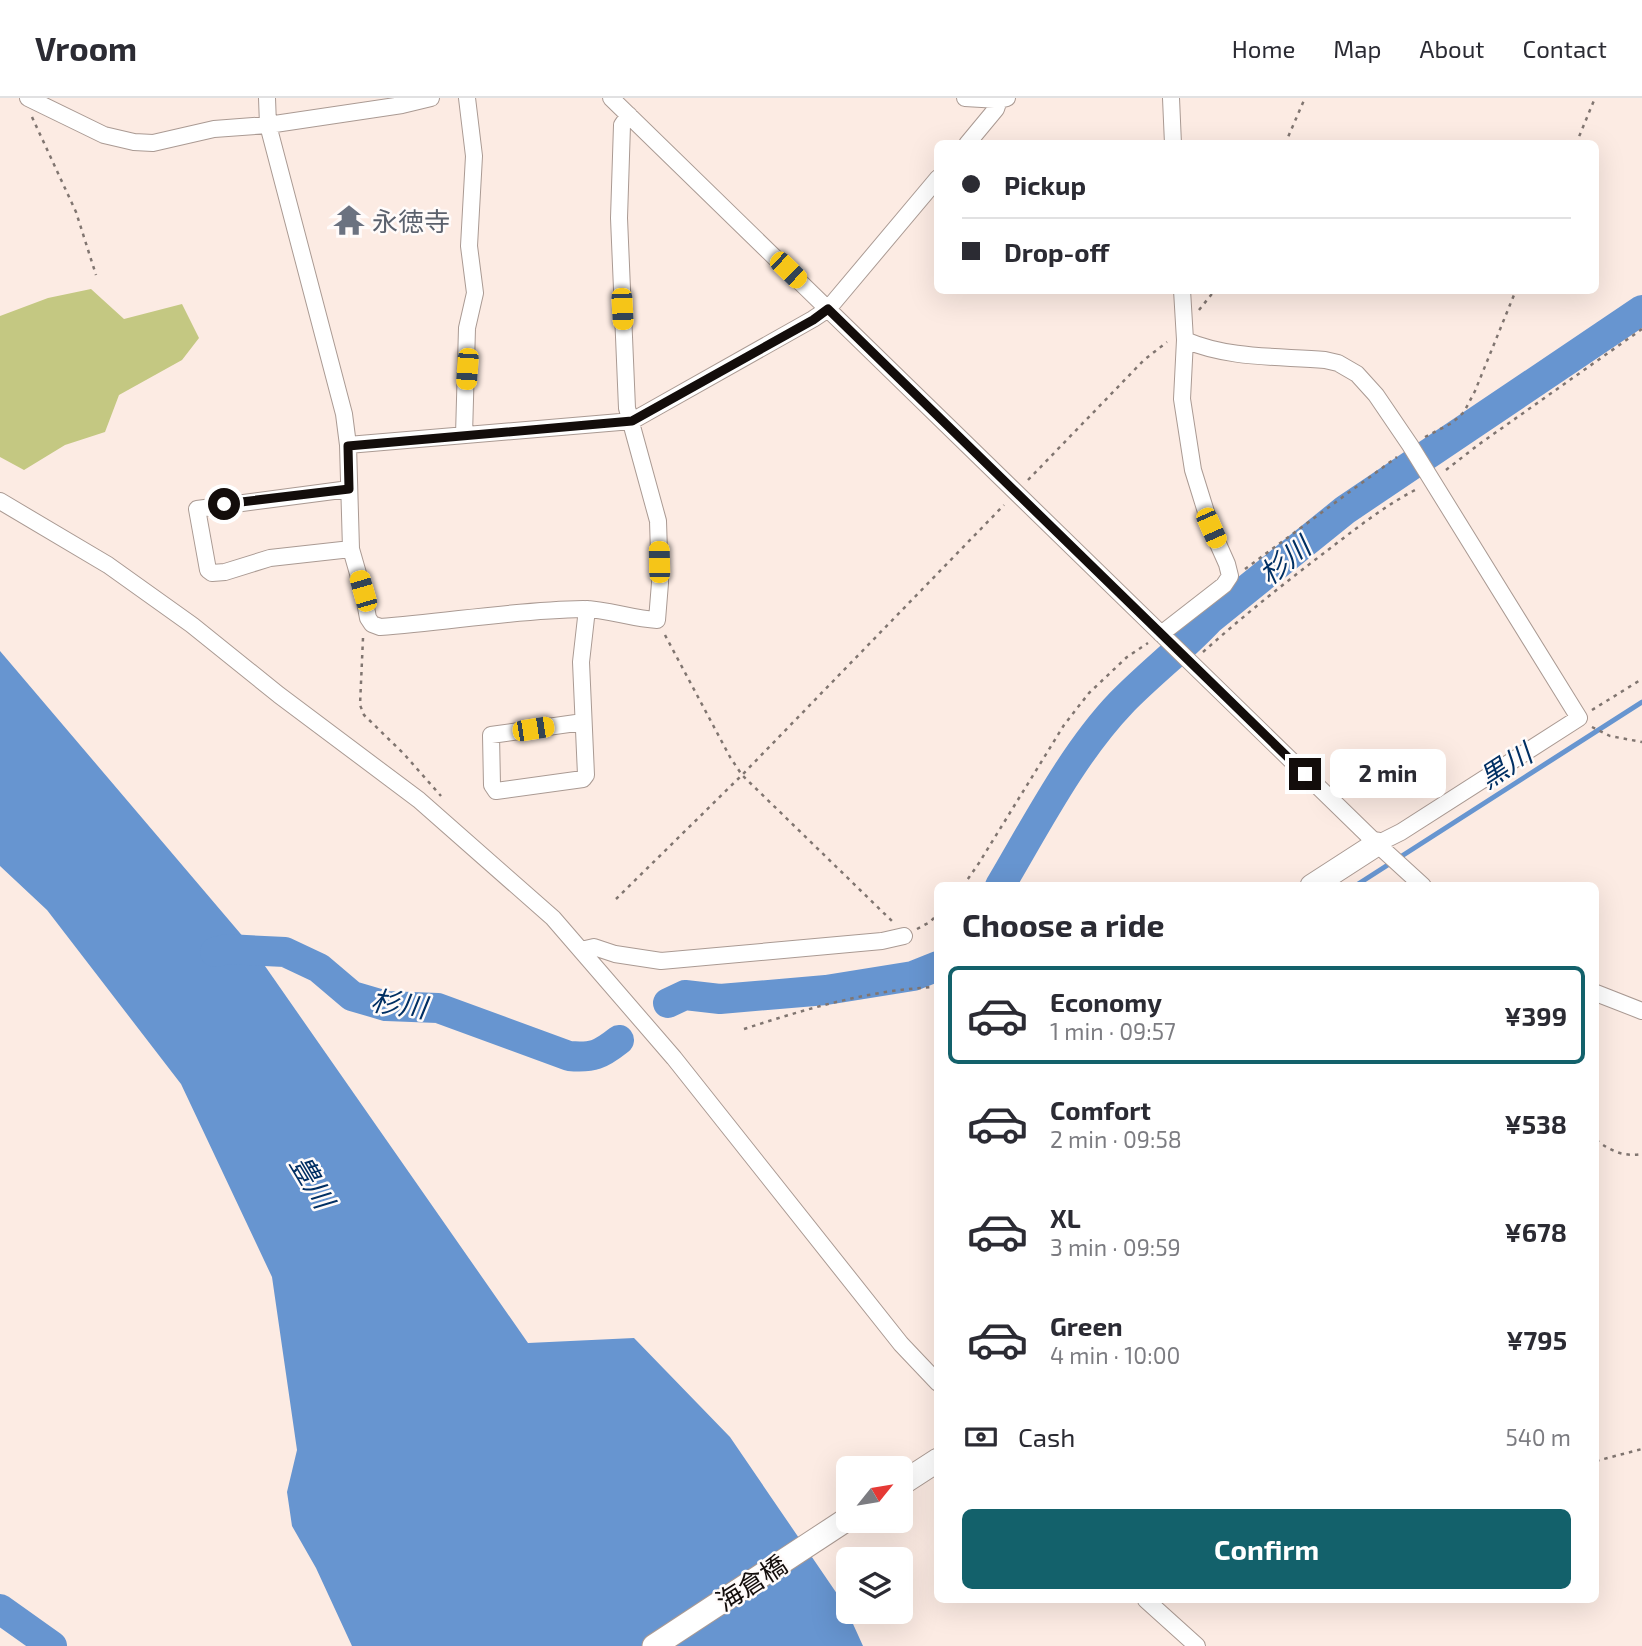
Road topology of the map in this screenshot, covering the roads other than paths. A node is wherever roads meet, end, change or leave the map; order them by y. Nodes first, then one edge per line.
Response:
1 (267, 98) edge
2 (431, 98) edge
3 (467, 98) edge
4 (611, 98) edge
5 (964, 98) edge
6 (1171, 98) edge
7 (1003, 99) edge
8 (29, 105) edge
9 (629, 115) junction
10 (268, 125) junction
11 (970, 140) edge
12 (1173, 140) edge
13 (934, 183) edge
14 (1182, 294) edge
15 (828, 309) junction
16 (1185, 340) junction
17 (632, 421) junction
18 (464, 435) junction
19 (348, 446) junction
20 (349, 489) junction
21 (0, 501) edge
22 (351, 549) junction
23 (587, 609) junction
24 (1164, 637) junction
25 (583, 722) junction
26 (1381, 848) junction
27 (1319, 882) edge
28 (1419, 882) edge
29 (904, 936) road end
30 (581, 950) junction
31 (1599, 994) edge
32 (1642, 1011) edge
33 (934, 1379) edge
34 (934, 1463) edge
35 (914, 1476) edge
36 (836, 1527) edge
37 (1149, 1603) edge
38 (654, 1646) edge
39 (1197, 1646) edge

1 - 10 street
2 - 10 street
3 - 18 street
4 - 9 street
5 - 7 street
6 - 12 street
7 - 11 street
8 - 10 street
9 - 15 street
9 - 17 street
10 - 19 street
13 - 15 street
14 - 16 street
15 - 17 street
15 - 24 street
16 - 24 street
16 - 26 street
17 - 18 street
17 - 23 street
18 - 19 street
19 - 20 street
20 - 22 street
20 - 22 street
21 - 30 street
22 - 23 street
23 - 25 street
24 - 26 street
25 - 25 street
26 - 27 street
26 - 28 street
29 - 30 street
30 - 33 street
31 - 32 street
34 - 35 street
36 - 38 street, 海倉橋
37 - 39 street

